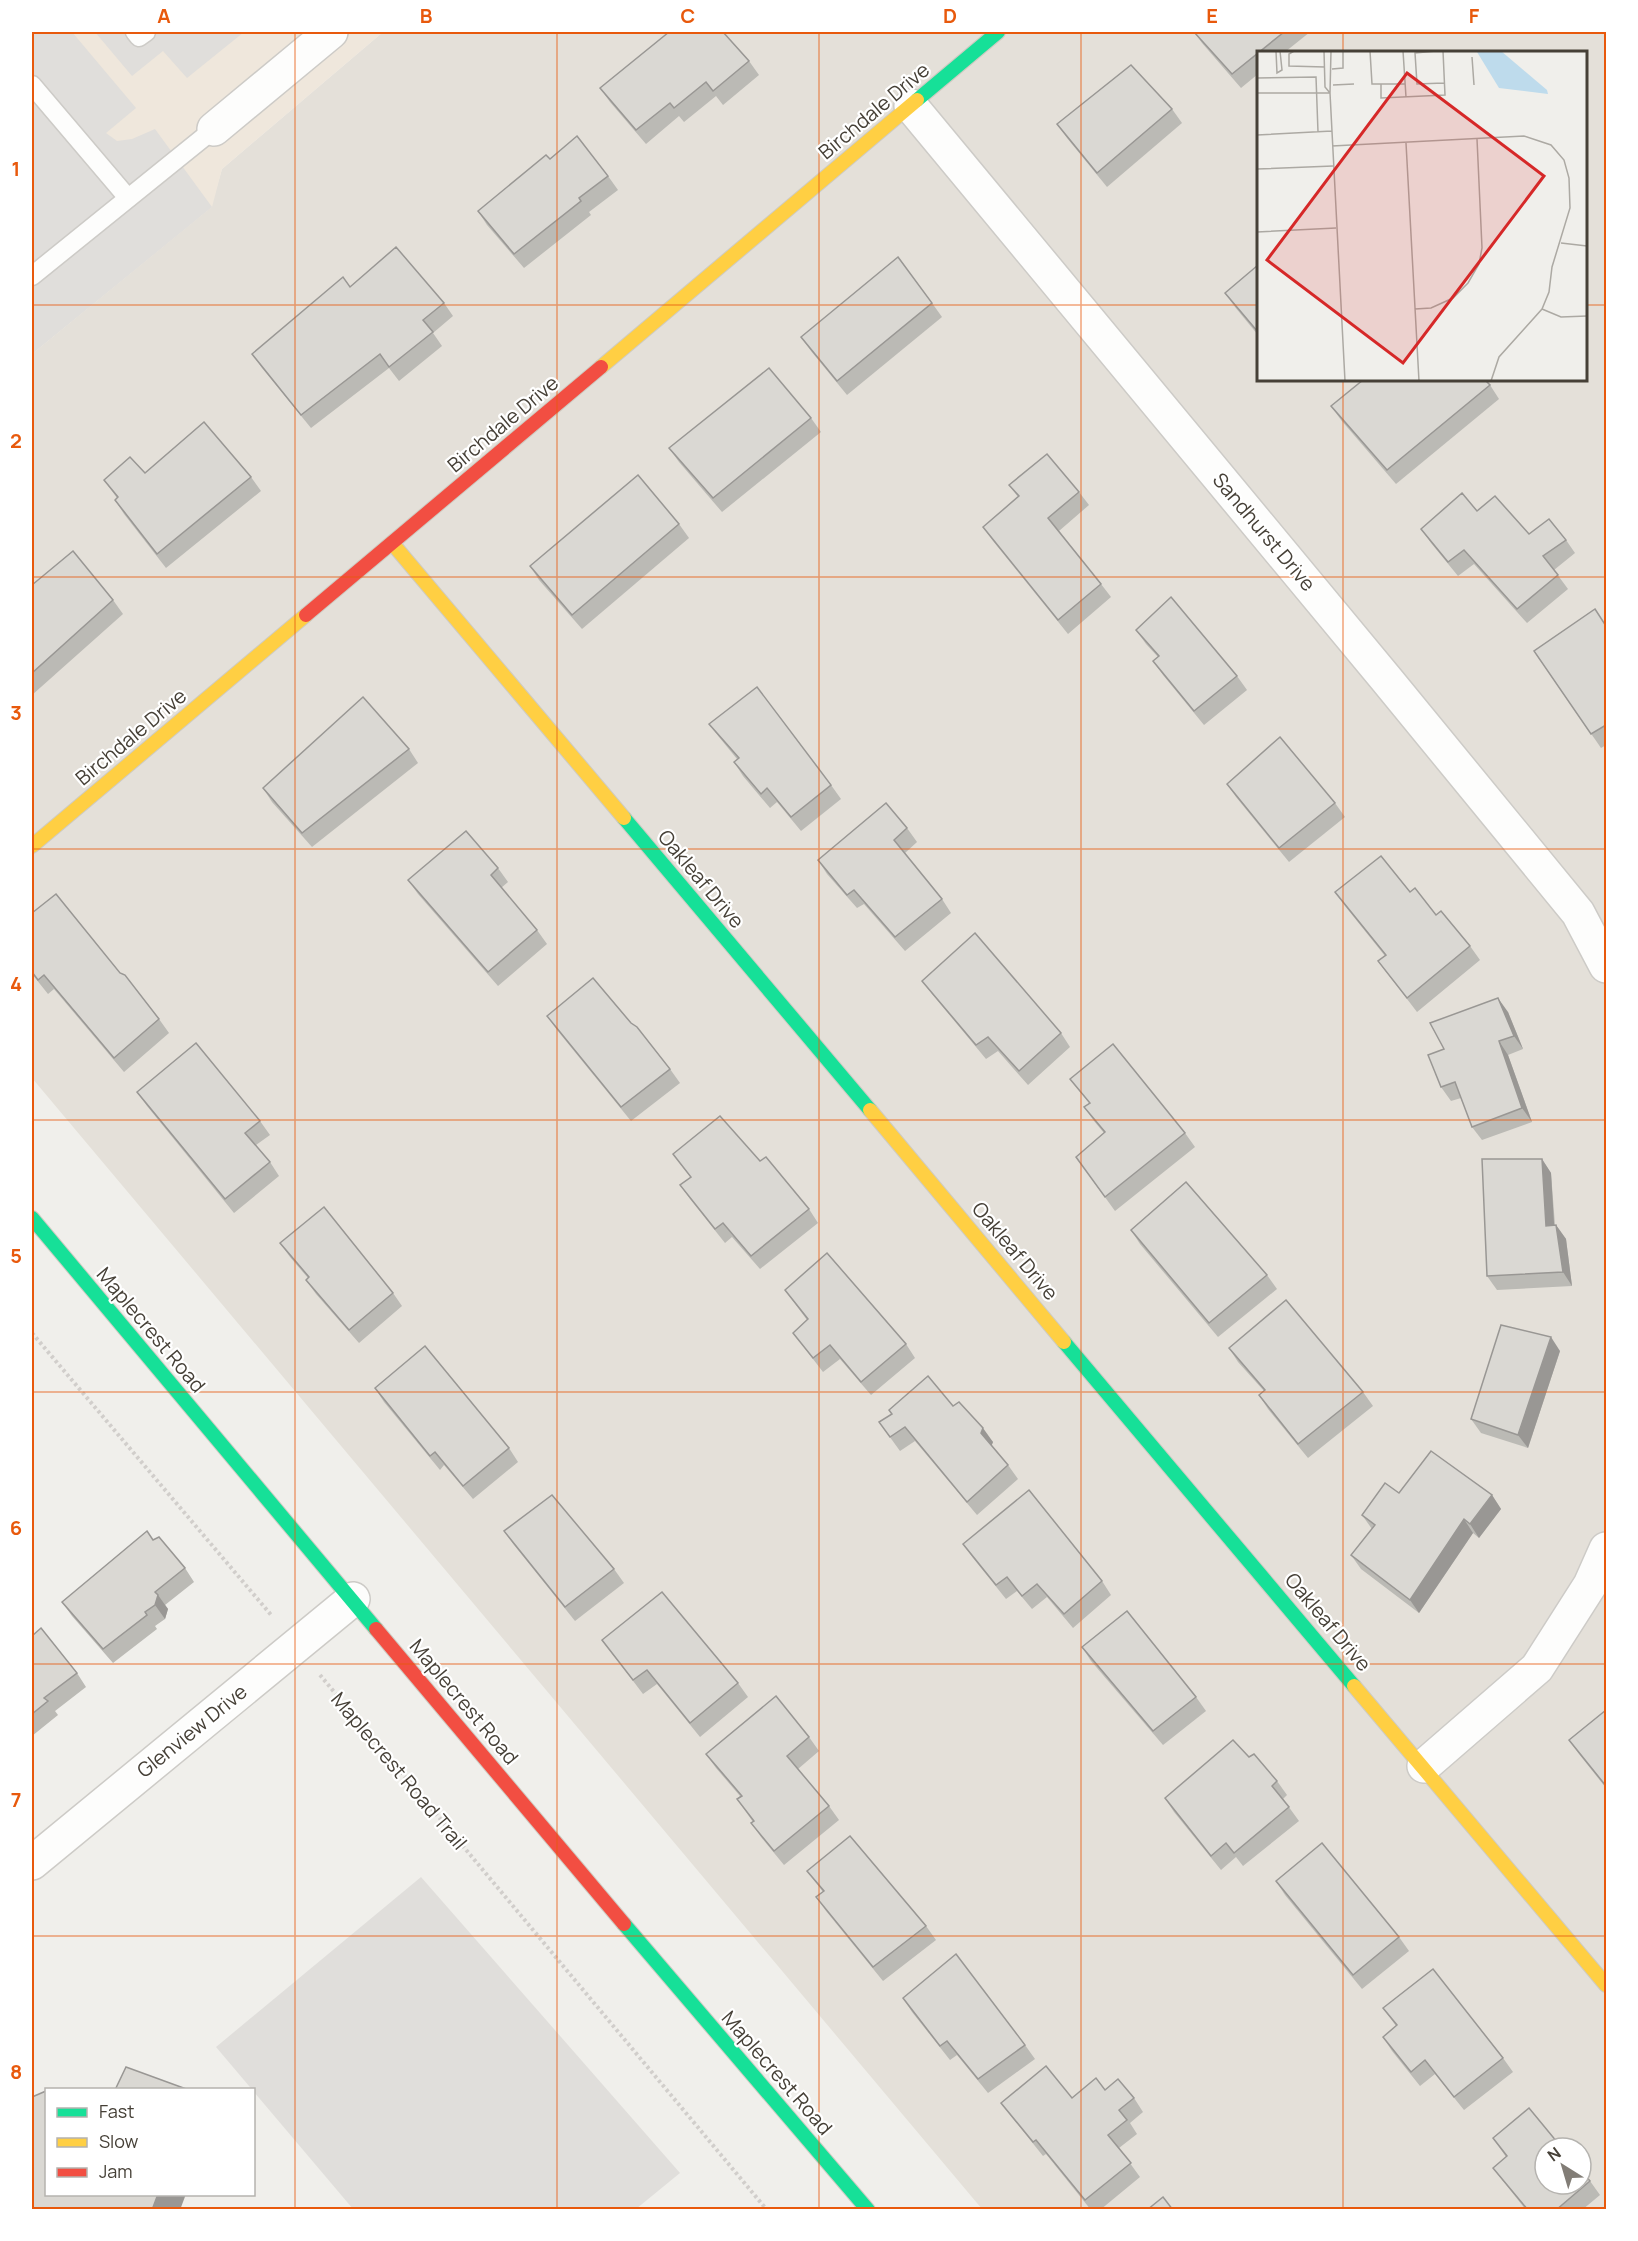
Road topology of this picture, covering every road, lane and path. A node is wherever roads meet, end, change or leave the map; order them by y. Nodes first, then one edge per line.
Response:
1 (135, 32) edge
2 (147, 32) edge
3 (331, 32) edge
4 (998, 32) edge
5 (32, 85) edge
6 (38, 105) edge
7 (911, 106) junction
8 (214, 129) joint
9 (128, 198) junction
10 (32, 276) edge
11 (392, 543) junction
12 (32, 846) edge
13 (1606, 966) edge
14 (32, 1218) edge
15 (32, 1333) edge
16 (1606, 1549) edge
17 (353, 1599) junction
18 (296, 1645) junction
19 (1424, 1766) junction
20 (32, 1863) edge
21 (1606, 1985) edge
22 (767, 2210) edge
23 (868, 2210) edge

1 - 2 lane
3 - 8 street
4 - 7 street, Birchdale Drive
5 - 6 lane
6 - 9 lane
7 - 11 street, Birchdale Drive
7 - 13 street, Sandhurst Drive
8 - 9 lane
9 - 10 lane
11 - 12 street, Birchdale Drive
11 - 19 street, Oakleaf Drive
14 - 17 street, Maplecrest Road
15 - 18 path, Maplecrest Road Trail
16 - 19 street
17 - 18 street, Glenview Drive
17 - 23 street, Maplecrest Road
18 - 20 street, Glenview Drive
18 - 22 path, Maplecrest Road Trail
19 - 21 street, Oakleaf Drive

